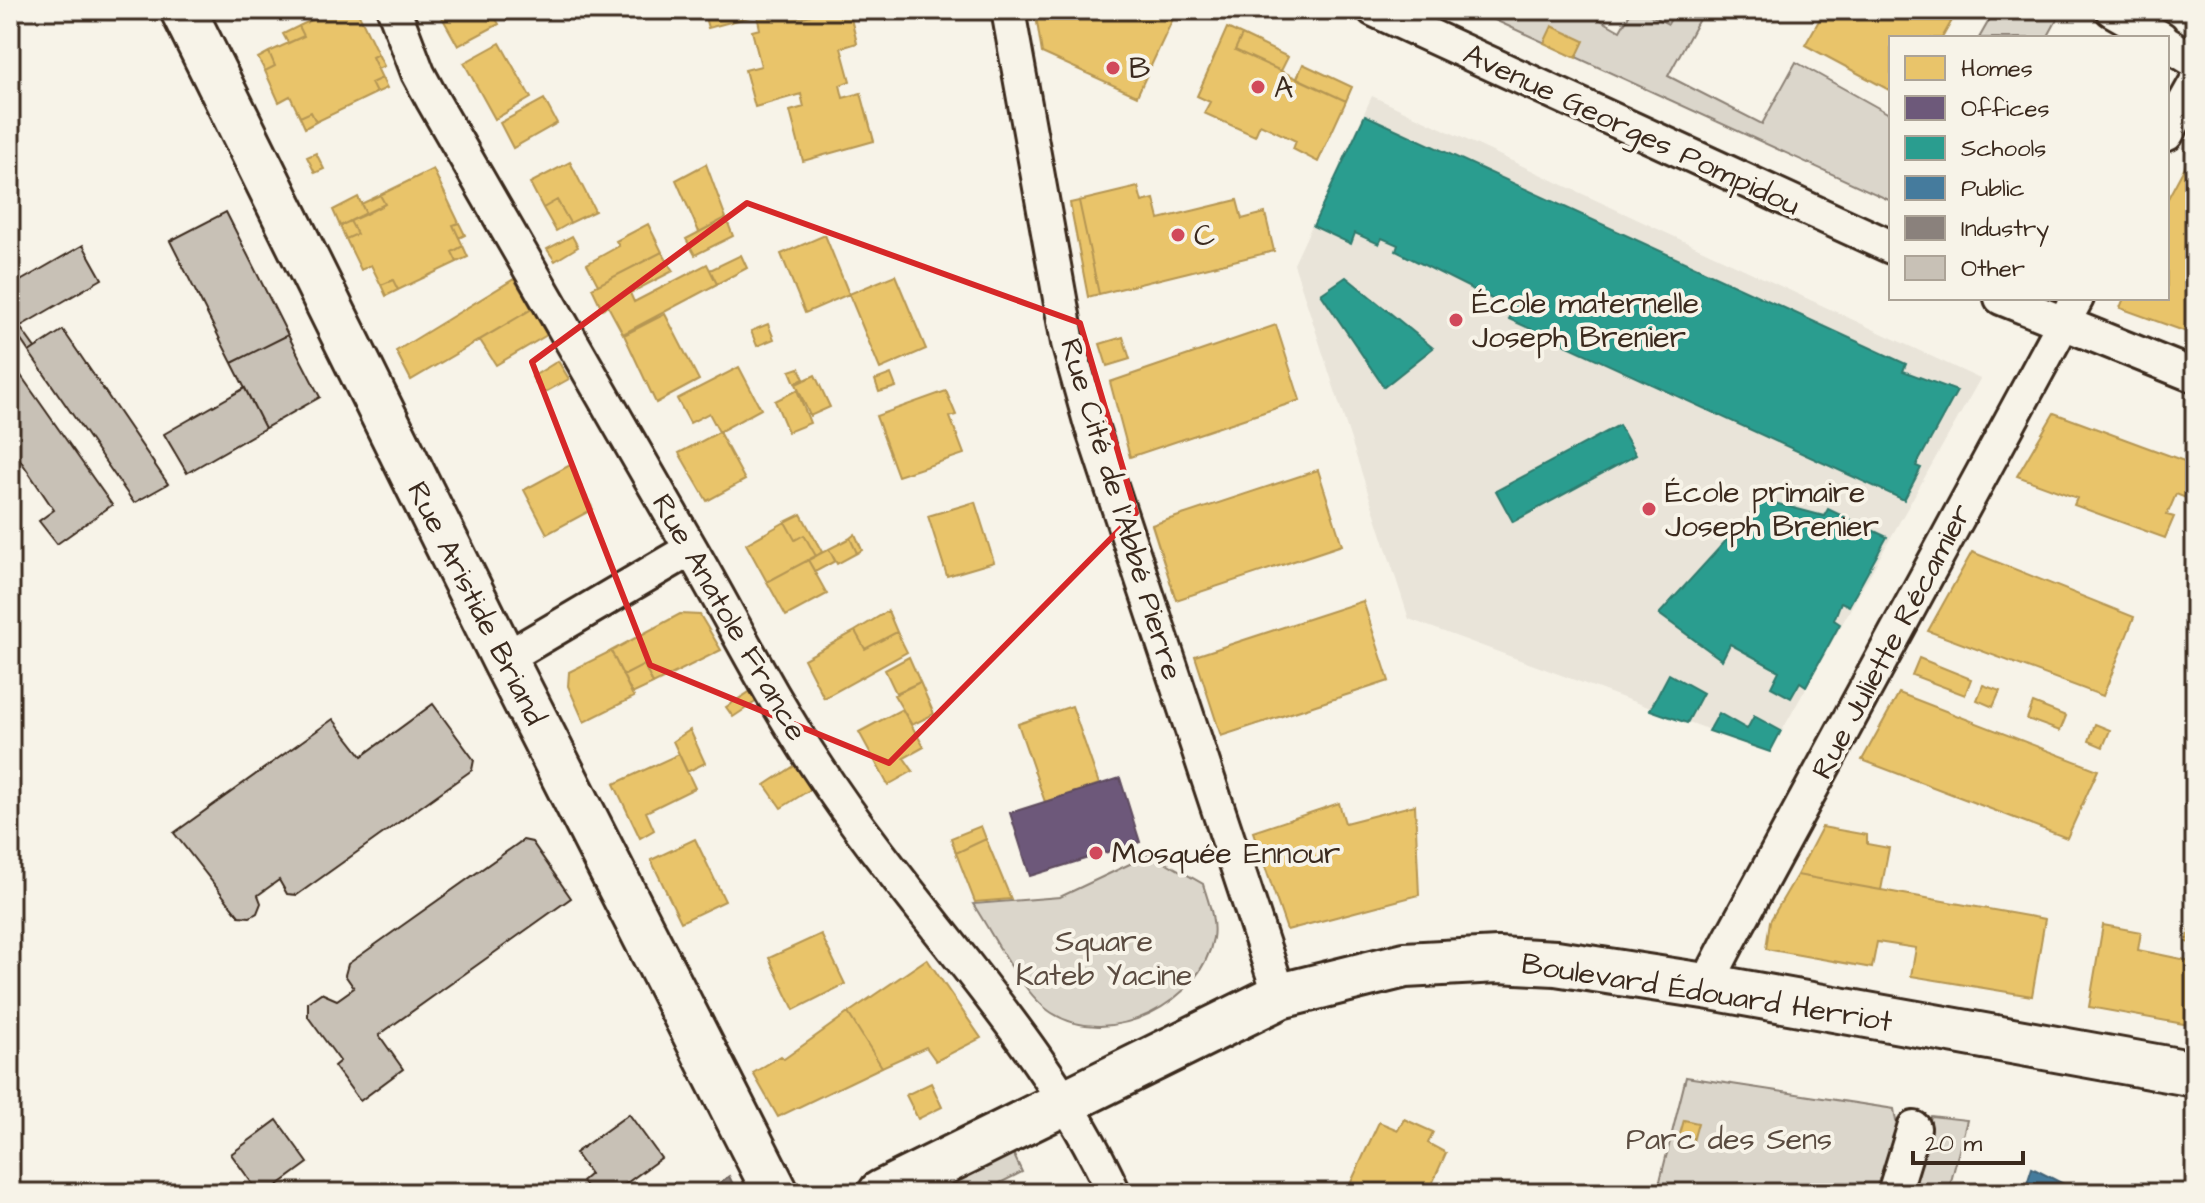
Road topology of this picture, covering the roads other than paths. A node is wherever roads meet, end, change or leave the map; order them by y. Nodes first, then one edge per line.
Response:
1 (183, 10) edge
2 (394, 10) edge
3 (1008, 10) edge
4 (1374, 10) edge
5 (2112, 10) edge
6 (2158, 36) edge
7 (2169, 45) edge
8 (2195, 61) edge
9 (2195, 84) edge
10 (2169, 130) edge
11 (1889, 246) edge
12 (2012, 300) edge
13 (2070, 311) edge
14 (2195, 376) edge
15 (691, 549) junction
16 (504, 659) junction
17 (1711, 987) junction
18 (1280, 996) junction
19 (2195, 1074) edge
20 (1064, 1102) junction
21 (1914, 1128) dead end
22 (776, 1193) edge
23 (881, 1193) edge
24 (1114, 1193) edge
25 (1894, 1193) edge

1 - 16 main road, Rue Aristide Briand
2 - 15 street, Rue Anatole France
3 - 18 street, Rue Cité de l'Abbé Pierre
4 - 11 street, Avenue Georges Pompidou
5 - 6 street
7 - 8 street
9 - 10 street
12 - 13 street
13 - 14 street
13 - 17 street, Rue Juliette Récamier
15 - 16 street
15 - 20 street, Rue Anatole France
16 - 22 main road, Rue Aristide Briand
17 - 18 main road, Boulevard Édouard Herriot
17 - 19 main road, Boulevard Édouard Herriot
18 - 20 main road, Boulevard Édouard Herriot
20 - 23 main road, Boulevard Édouard Herriot
20 - 24 street, Rue Anatole France
21 - 25 street

